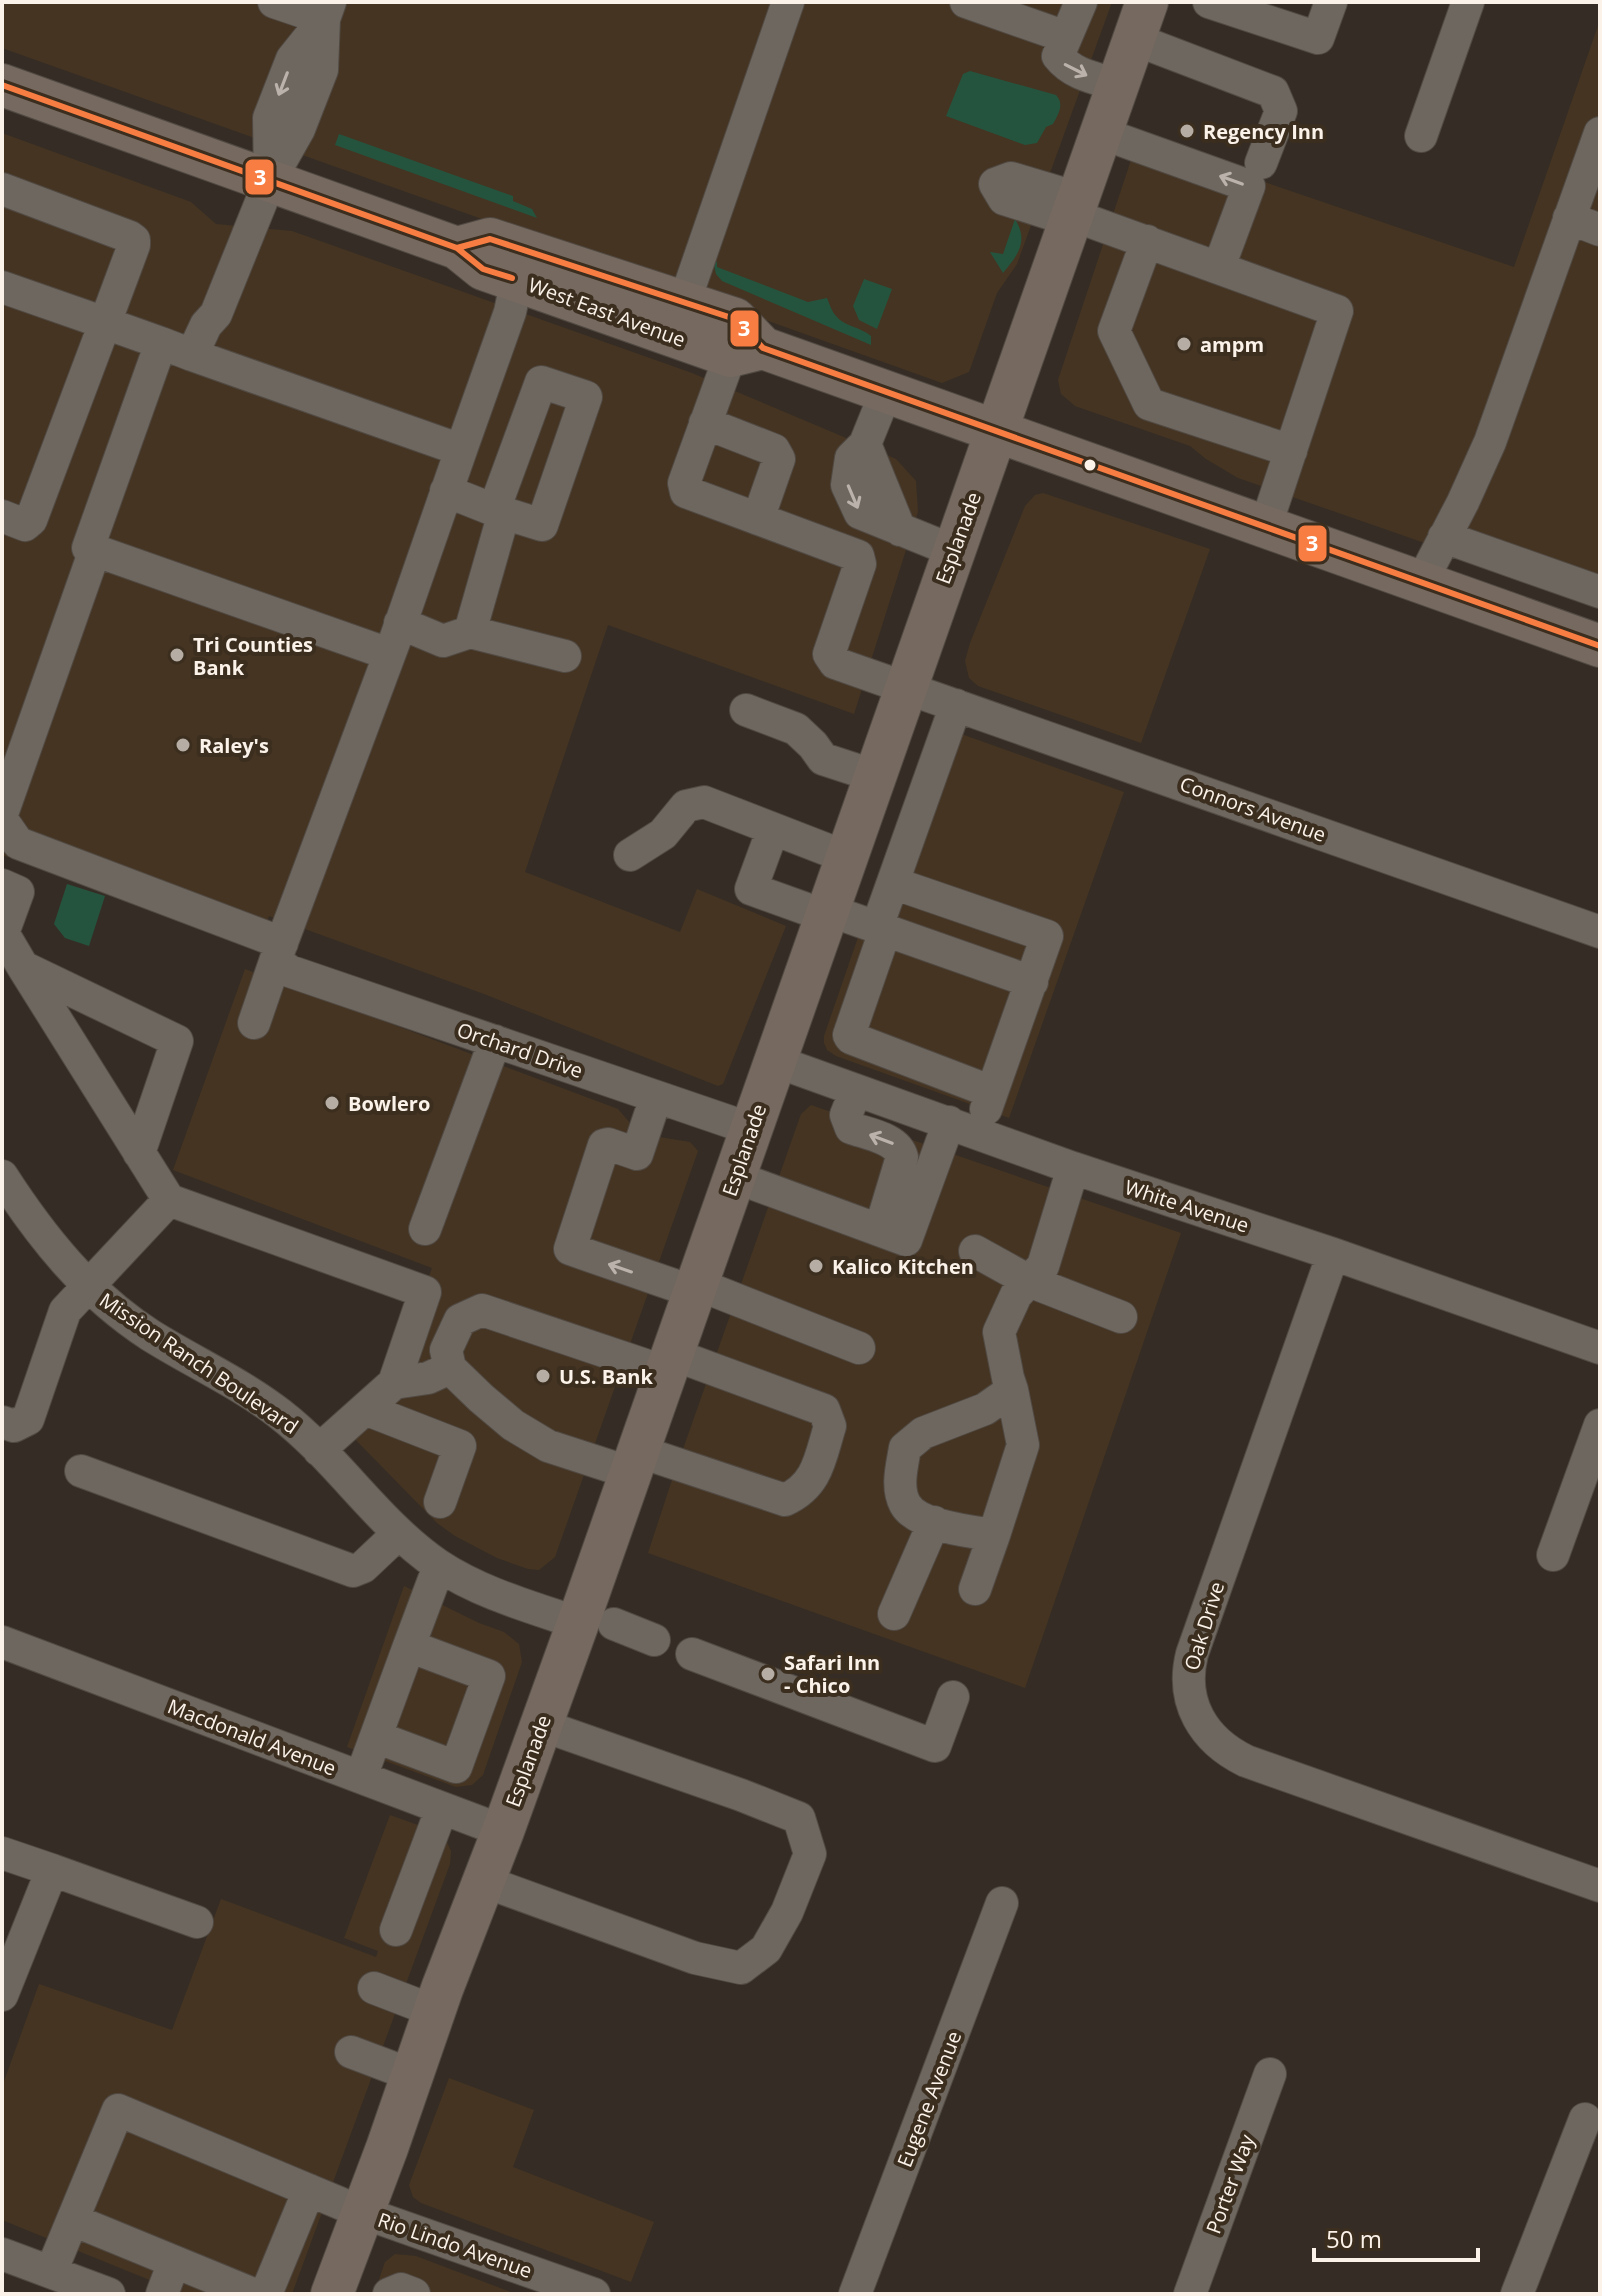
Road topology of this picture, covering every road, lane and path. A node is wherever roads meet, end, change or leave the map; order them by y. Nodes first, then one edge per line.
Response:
1 (274, 2) edge
2 (788, 2) edge
3 (966, 2) edge
4 (1081, 2) edge
5 (1331, 2) edge
6 (1468, 2) edge
7 (1219, 4) edge
8 (327, 10) edge
9 (1141, 20) edge
10 (1066, 37) junction
11 (2, 85) edge
12 (1118, 85) junction
13 (1101, 133) junction
14 (1600, 133) edge
15 (1421, 136) dead end
16 (1261, 163) dead end
17 (270, 180) junction
18 (2, 189) edge
19 (1073, 211) junction
20 (1569, 218) junction
21 (1600, 230) edge
22 (1147, 241) junction
23 (457, 248) junction
24 (1219, 267) junction
25 (517, 279) junction
26 (2, 287) edge
27 (684, 303) junction
28 (105, 323) junction
29 (161, 343) junction
30 (747, 352) junction
31 (192, 355) junction
32 (886, 392) junction
33 (705, 423) junction
34 (996, 431) junction
35 (461, 450) junction
36 (1291, 451) junction
37 (446, 491) junction
38 (2, 516) edge
39 (758, 519) junction
40 (1265, 528) junction
41 (1444, 537) junction
42 (95, 550) junction
43 (954, 551) junction
44 (1421, 583) junction
45 (1600, 592) edge
46 (400, 623) junction
47 (470, 632) junction
48 (1600, 646) edge
49 (389, 654) junction
50 (565, 656) dead end
51 (906, 687) junction
52 (956, 705) junction
53 (746, 710) dead end
54 (875, 776) junction
55 (2, 814) edge
56 (2, 820) edge
57 (773, 829) junction
58 (630, 855) dead end
59 (846, 857) junction
60 (893, 883) junction
61 (2, 885) edge
62 (827, 913) junction
63 (881, 929) junction
64 (1600, 932) edge
65 (283, 956) junction
66 (23, 967) junction
67 (1032, 982) junction
68 (254, 1023) dead end
69 (495, 1041) junction
70 (775, 1061) junction
71 (856, 1090) junction
72 (992, 1092) junction
73 (656, 1097) junction
74 (963, 1128) junction
75 (751, 1129) junction
76 (139, 1153) junction
77 (1073, 1168) junction
78 (2, 1176) edge
79 (735, 1177) junction
80 (169, 1200) junction
81 (425, 1229) dead end
82 (880, 1230) junction
83 (975, 1251) dead end
84 (1333, 1254) junction
85 (1029, 1281) junction
86 (88, 1286) junction
87 (696, 1288) junction
88 (1121, 1317) dead end
89 (859, 1348) dead end
90 (1600, 1348) edge
91 (669, 1363) junction
92 (450, 1368) junction
93 (394, 1383) junction
94 (1012, 1390) junction
95 (365, 1409) junction
96 (2, 1422) edge
97 (1600, 1425) edge
98 (319, 1450) junction
99 (634, 1462) junction
100 (81, 1471) dead end
101 (440, 1502) dead end
102 (934, 1522) junction
103 (399, 1533) junction
104 (994, 1535) junction
105 (1553, 1555) dead end
106 (439, 1566) junction
107 (975, 1589) dead end
108 (894, 1614) dead end
109 (596, 1624) junction
110 (654, 1640) dead end
111 (2, 1642) edge
112 (409, 1646) junction
113 (692, 1654) dead end
114 (953, 1697) dead end
115 (541, 1725) junction
116 (376, 1737) junction
117 (361, 1777) junction
118 (442, 1808) junction
119 (503, 1831) junction
120 (2, 1853) edge
121 (52, 1870) junction
122 (483, 1881) junction
123 (1600, 1886) edge
124 (1002, 1903) dead end
125 (197, 1922) dead end
126 (396, 1930) dead end
127 (5, 1980) edge
128 (374, 1988) dead end
129 (434, 2011) junction
130 (351, 2052) dead end
131 (1270, 2074) dead end
132 (412, 2075) junction
133 (1585, 2119) dead end
134 (309, 2190) junction
135 (361, 2212) junction
136 (73, 2220) junction
137 (2, 2254) edge
138 (174, 2262) junction
139 (51, 2272) junction
140 (533, 2284) edge
141 (109, 2294) edge
142 (162, 2294) edge
143 (253, 2294) edge
144 (266, 2294) edge
145 (332, 2294) edge
146 (389, 2294) edge
147 (414, 2294) edge
148 (594, 2294) edge
149 (855, 2294) edge
150 (1190, 2294) edge
151 (1517, 2294) edge

1 - 8 street
2 - 27 street
3 - 10 street
4 - 10 street
5 - 7 street
6 - 15 street
8 - 17 street
9 - 12 main road, Esplanade
9 - 16 street
10 -> 12 street
11 - 17 main road, West East Avenue
12 - 13 main road, Esplanade
13 - 19 main road, Esplanade
24 -> 13 street
14 - 20 street
17 - 23 main road, West East Avenue
17 - 31 street
18 - 28 street
19 - 22 street
19 - 34 main road, Esplanade
20 - 21 street
20 - 41 street
22 - 24 street
22 - 36 street
23 - 25 main road, West East Avenue
23 - 27 main road, West East Avenue
24 - 36 street
25 - 30 main road, West East Avenue
25 - 35 street
26 - 28 street
27 - 30 main road, West East Avenue
28 - 29 street
28 - 38 street
29 - 31 street
29 - 42 street
30 - 32 main road, West East Avenue
30 - 33 street
31 - 35 street
32 - 34 main road, West East Avenue
32 - 43 street
33 - 39 street
33 - 39 street
34 - 40 main road, West East Avenue
34 - 43 main road, Esplanade
35 - 37 street
36 - 40 street
37 - 46 street
37 - 47 street
39 - 51 street, Connors Avenue
40 - 44 main road, West East Avenue
41 - 44 street
41 - 45 street
42 - 49 street
42 - 55 street
43 - 51 main road, Esplanade
44 - 48 main road, West East Avenue
46 - 47 street
46 - 49 street
47 - 50 street
49 - 65 street
51 - 52 street, Connors Avenue
51 - 54 main road, Esplanade
52 - 60 street
52 - 64 street, Connors Avenue
53 - 54 street
54 - 59 main road, Esplanade
56 - 65 street, Orchard Drive
57 - 58 street
57 - 59 street
57 - 62 street
59 - 62 main road, Esplanade
60 - 63 street
60 - 67 street
61 - 66 street
62 - 63 street
62 - 70 main road, Esplanade
63 - 67 street
63 - 72 street
65 - 68 street
65 - 69 street, Orchard Drive
66 - 76 street
66 - 76 street
67 - 72 street
69 - 73 street, Orchard Drive
69 - 81 street
70 - 71 street, White Avenue
70 - 75 main road, Esplanade
71 - 74 street, White Avenue
82 -> 71 street
72 - 74 street
73 - 75 street, Orchard Drive
87 -> 73 street
74 - 77 street, White Avenue
74 - 82 street
75 - 79 main road, Esplanade
76 - 80 street
77 - 84 street, White Avenue
77 - 85 street
78 - 86 street, Mission Ranch Boulevard
79 - 82 street
79 - 87 main road, Esplanade
80 - 86 street
80 - 93 street
83 - 85 street
84 - 90 street, White Avenue
84 - 123 street, Oak Drive
85 - 88 street
85 - 94 street
86 - 96 street
86 - 98 street, Mission Ranch Boulevard
87 - 89 street
87 - 91 main road, Esplanade
91 - 92 street
91 - 99 main road, Esplanade
91 - 99 street
92 - 93 street
92 - 99 street
93 - 95 street
94 - 102 street
94 - 104 street
95 - 98 street
95 - 101 street
97 - 105 street
98 - 103 street, Mission Ranch Boulevard
99 - 109 main road, Esplanade
100 - 103 street
102 - 104 street
102 - 108 street
103 - 106 street, Mission Ranch Boulevard
104 - 107 street
106 - 109 street, Mission Ranch Boulevard
106 - 112 street
109 - 110 street, Mission Ranch Boulevard
109 - 115 main road, Esplanade
111 - 117 street, Macdonald Avenue
112 - 116 street
112 - 116 street
113 - 114 street
115 - 119 main road, Esplanade
115 - 122 street
116 - 117 street
117 - 118 street, Macdonald Avenue
118 - 119 street, Macdonald Avenue
118 - 126 street
119 - 122 main road, Esplanade
120 - 121 street
121 - 125 street
121 - 127 street
122 - 129 main road, Esplanade
124 - 149 street, Eugene Avenue
128 - 129 street
129 - 132 main road, Esplanade
130 - 132 street
131 - 150 street, Porter Way
132 - 135 main road, Esplanade
133 - 151 street
134 - 135 street, Rio Lindo Avenue
134 - 136 street, Rio Lindo Avenue
134 - 144 street
135 - 140 street, Rio Lindo Avenue
135 - 145 main road, Esplanade
136 - 138 street
136 - 139 street
137 - 139 street
138 - 142 street
138 - 143 street
139 - 141 street
140 - 148 street, Rio Lindo Avenue
146 - 147 street

